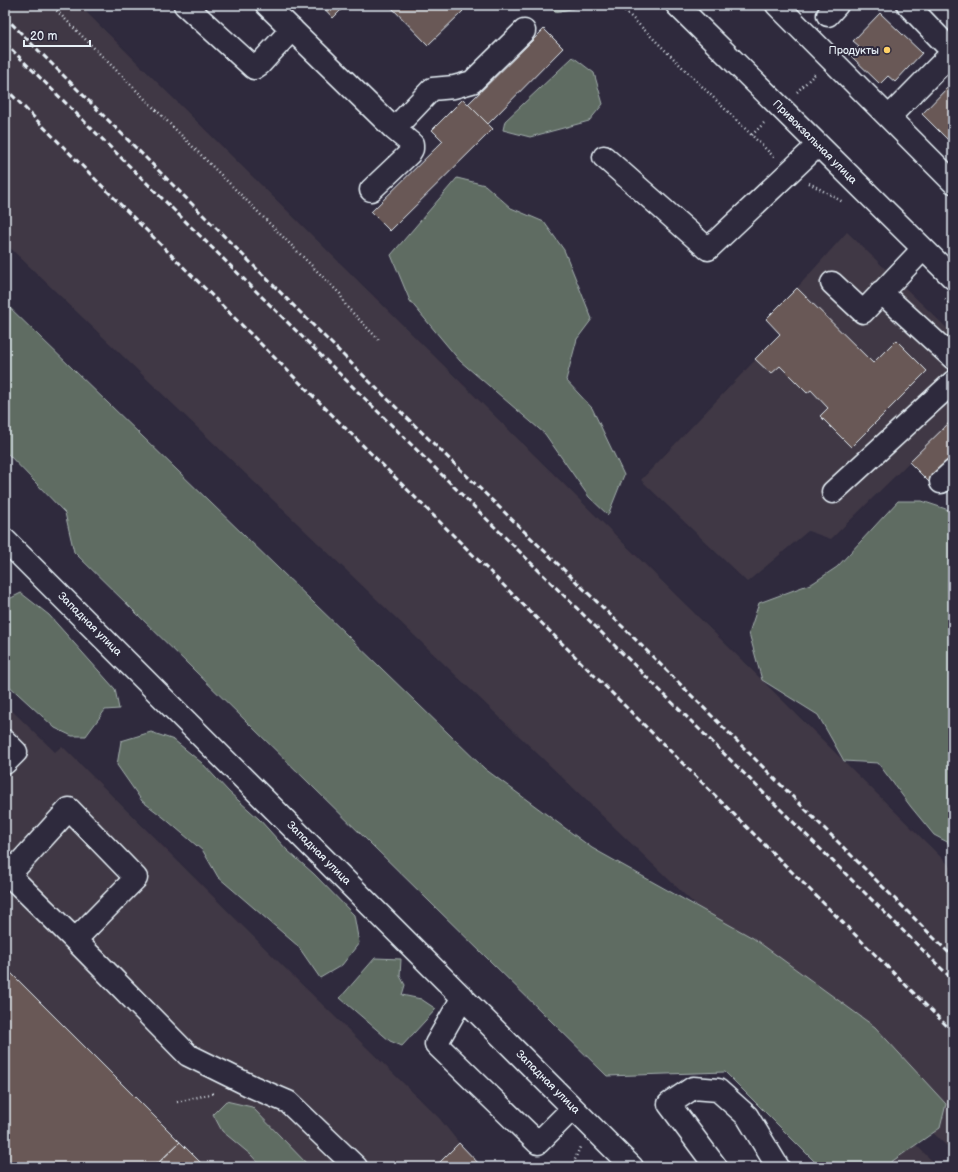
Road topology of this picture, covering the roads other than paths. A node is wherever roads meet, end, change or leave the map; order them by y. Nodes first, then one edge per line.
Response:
1 (185, 5) edge
2 (267, 5) edge
3 (677, 5) edge
4 (777, 5) edge
5 (908, 5) edge
6 (292, 29) junction
7 (524, 31) dead end
8 (953, 52) edge
9 (889, 117) junction
10 (394, 129) junction
11 (818, 145) junction
12 (604, 157) dead end
13 (953, 182) edge
14 (371, 190) dead end
15 (922, 249) junction
16 (953, 278) edge
17 (832, 283) dead end
18 (881, 292) junction
19 (953, 358) edge
20 (953, 382) edge
21 (833, 492) dead end
22 (7, 545) edge
23 (5, 741) edge
24 (5, 763) edge
25 (75, 940) junction
26 (463, 997) junction
27 (573, 1108) junction
28 (356, 1167) edge
29 (632, 1167) edge
30 (716, 1167) edge
31 (778, 1167) edge

1 - 6 street
2 - 6 street
3 - 11 street, Привокзальная улица
4 - 9 street
5 - 8 street
6 - 10 street
7 - 10 street
8 - 9 street
9 - 13 street
10 - 14 street
11 - 12 street
11 - 15 street, Привокзальная улица
15 - 16 street, Привокзальная улица
15 - 18 street
17 - 18 street
18 - 19 street
20 - 21 street
22 - 26 street, Западная улица
23 - 24 street
25 - 25 street
25 - 28 street
26 - 27 street, Западная улица
26 - 27 street
27 - 29 street, Западная улица
30 - 31 street

